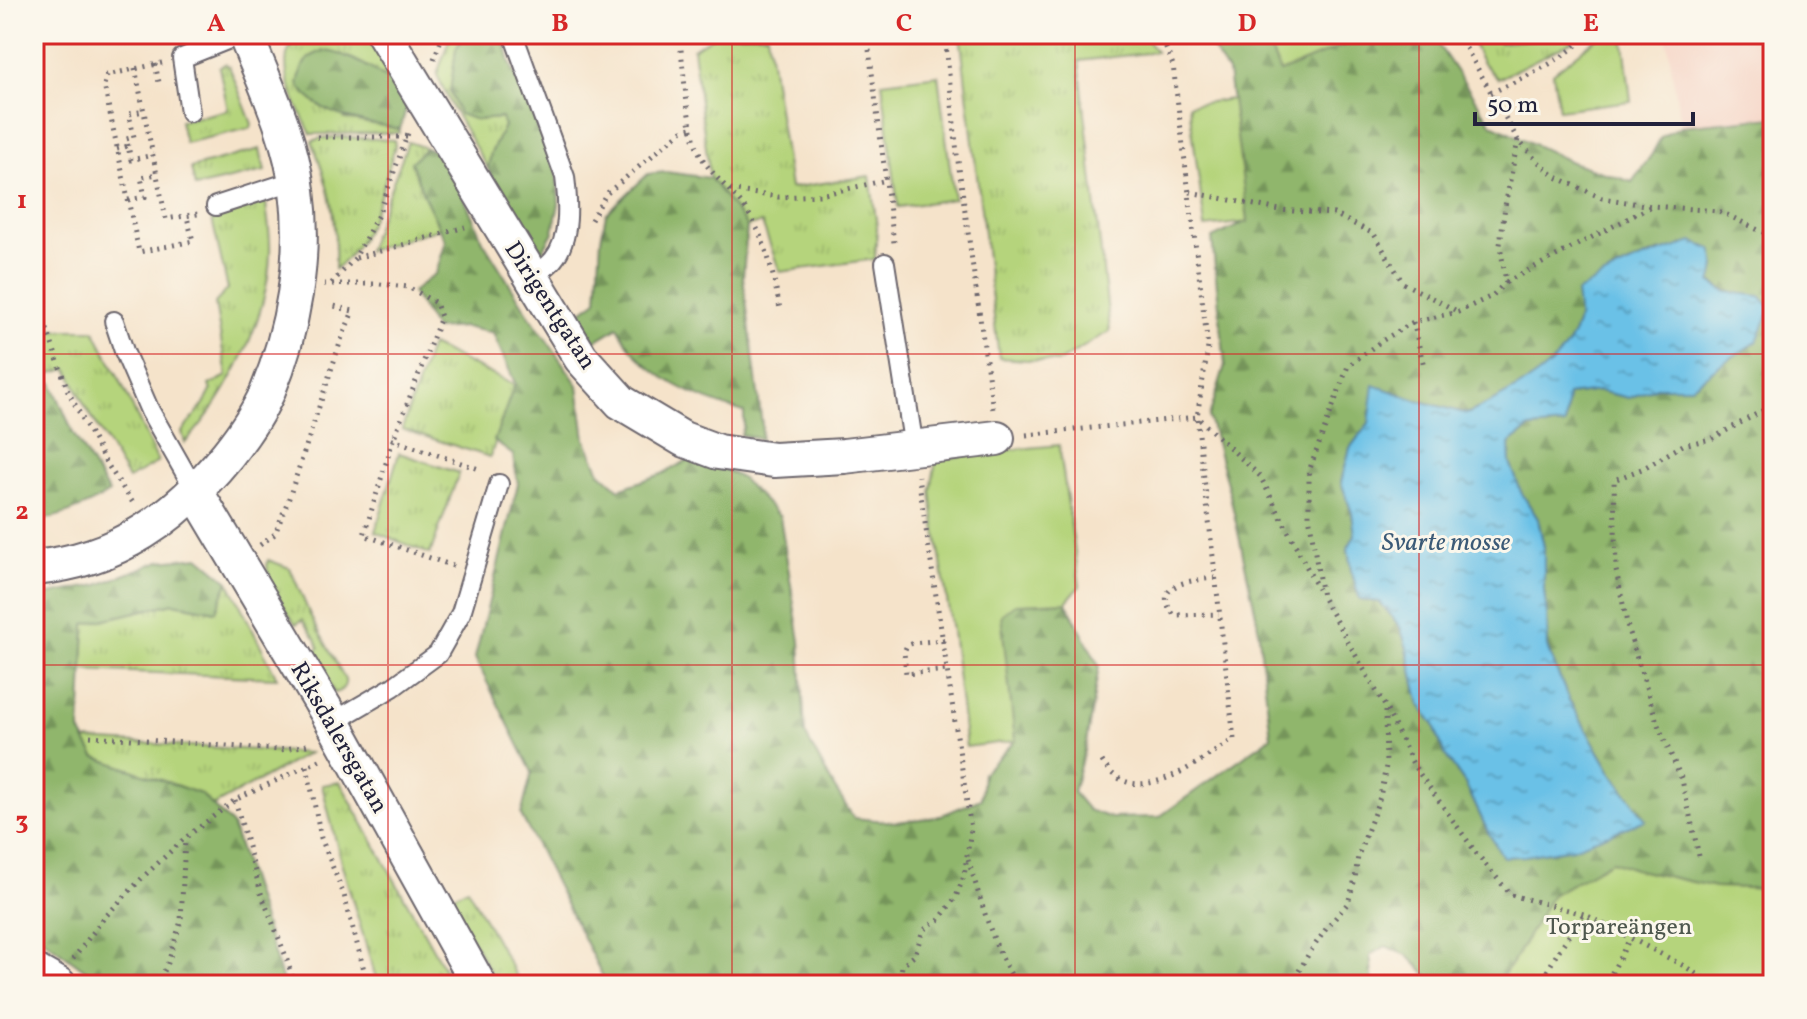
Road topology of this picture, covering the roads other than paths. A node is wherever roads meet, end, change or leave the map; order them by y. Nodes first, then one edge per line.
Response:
1 (244, 34) edge
2 (384, 34) edge
3 (513, 34) edge
4 (190, 112) dead end
5 (296, 180) junction
6 (216, 206) road end
7 (885, 263) road end
8 (532, 277) junction
9 (114, 321) dead end
10 (997, 438) road end
11 (914, 448) junction
12 (499, 484) road end
13 (196, 492) junction
14 (35, 568) edge
15 (327, 732) junction
16 (34, 971) edge
17 (63, 975) edge
18 (479, 985) edge

1 - 4 lane
1 - 5 street
2 - 8 street, Dirigentgatan
3 - 8 lane
5 - 6 lane
5 - 13 street
7 - 11 lane
8 - 11 street, Dirigentgatan
9 - 13 lane
10 - 11 street, Dirigentgatan
12 - 15 lane
13 - 14 street
13 - 15 street, Riksdalersgatan
15 - 18 street, Riksdalersgatan
16 - 17 street

